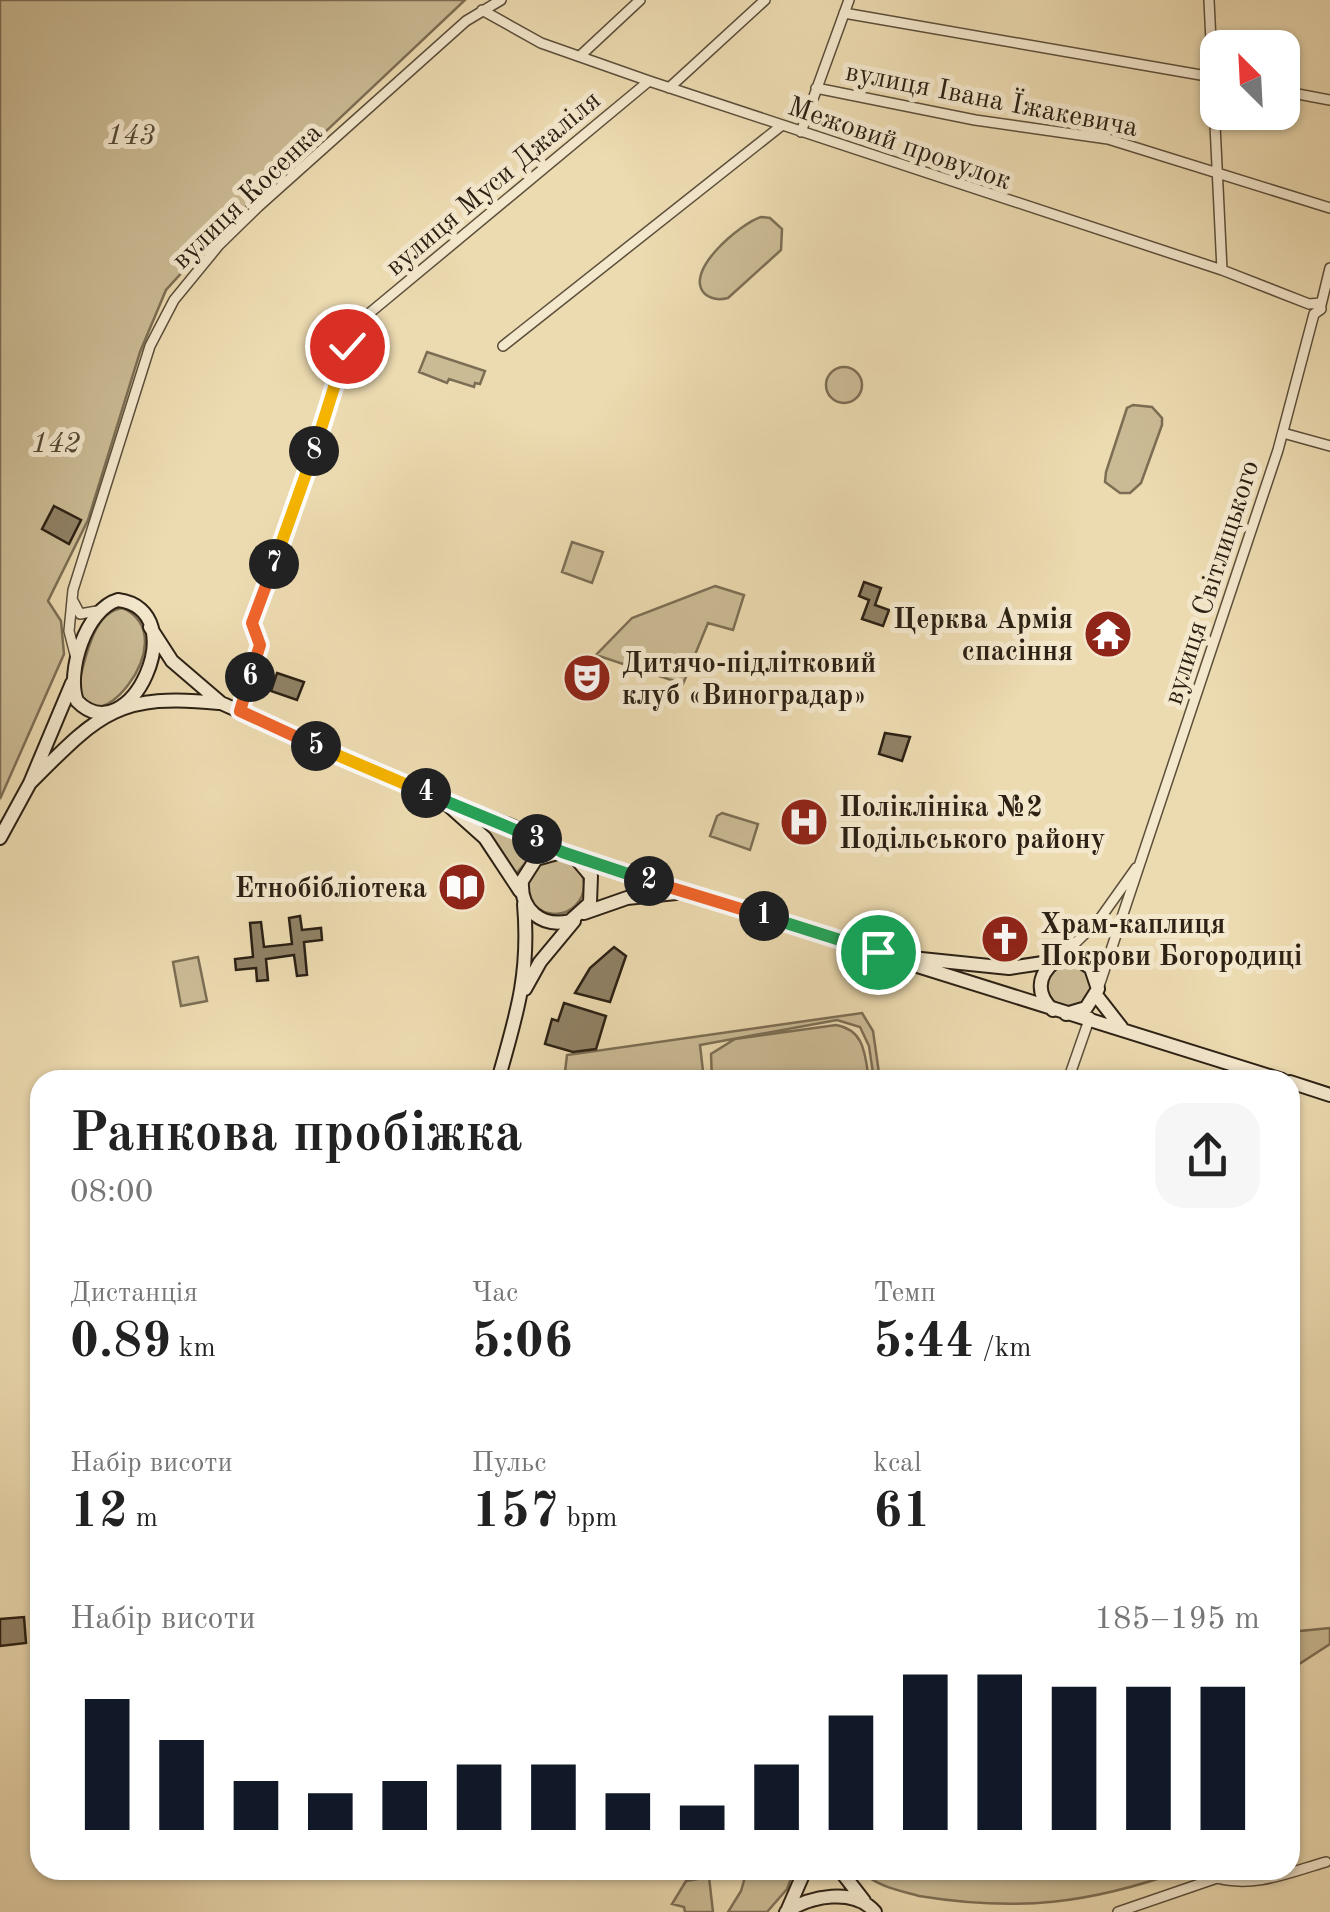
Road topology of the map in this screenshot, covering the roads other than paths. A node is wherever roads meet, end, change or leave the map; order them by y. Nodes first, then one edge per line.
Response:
1 (501, 0) edge
2 (640, 0) edge
3 (765, 0) edge
4 (848, 0) edge
5 (1209, 0) edge
6 (482, 10) junction
7 (844, 12) junction
8 (1212, 30) edge
9 (580, 56) junction
10 (1200, 75) edge
11 (649, 82) junction
12 (669, 88) junction
13 (816, 88) junction
14 (1300, 94) edge
15 (1330, 100) edge
16 (781, 126) junction
17 (1217, 130) edge
18 (801, 132) junction
19 (1217, 173) junction
20 (1330, 208) edge
21 (1330, 268) edge
22 (1222, 270) junction
23 (1317, 310) junction
24 (502, 346) dead end
25 (1283, 434) junction
26 (1330, 446) edge
27 (71, 597) junction
28 (99, 609) junction
29 (150, 626) junction
30 (78, 662) junction
31 (73, 680) junction
32 (221, 703) junction
33 (116, 709) junction
34 (240, 711) junction
35 (30, 783) junction
36 (441, 799) junction
37 (0, 838) edge
38 (568, 854) junction
39 (1140, 862) junction
40 (688, 893) junction
41 (523, 898) junction
42 (579, 916) junction
43 (892, 956) junction
44 (1056, 960) junction
45 (524, 992) junction
46 (1097, 992) junction
47 (1061, 1013) junction
48 (1088, 1021) junction
49 (1121, 1028) junction
50 (501, 1070) edge
51 (1071, 1070) edge
52 (1251, 1070) edge
53 (1300, 1085) edge
54 (1330, 1095) edge
55 (1326, 1862) dead end
56 (1300, 1869) edge
57 (800, 1880) edge
58 (848, 1880) edge
59 (1211, 1880) edge
60 (869, 1906) edge
61 (787, 1911) edge
62 (890, 1912) edge
63 (1118, 1912) edge

1 - 6 street, вулиця Косенка
2 - 9 street
3 - 12 street
4 - 7 street
5 - 8 street
6 - 9 street, Межовий провулок
6 - 27 street, вулиця Косенка
7 - 10 street
7 - 13 street
9 - 11 street, Межовий провулок
11 - 12 street, Межовий провулок
11 - 34 street, вулиця Муси Джаліля
12 - 16 street, Межовий провулок
13 - 18 street
13 - 19 street, вулиця Івана Їжакевича
14 - 15 street
16 - 18 street, Межовий провулок
16 - 24 street
17 - 19 street
18 - 22 street, Межовий провулок
19 - 20 street, вулиця Івана Їжакевича
19 - 22 street
21 - 23 street, вулиця Світлицького
22 - 23 street, Межовий провулок
23 - 25 street, вулиця Світлицького
25 - 26 street
25 - 39 street, вулиця Світлицького
27 - 28 street
27 - 30 street, вулиця Косенка
28 - 29 street
28 - 30 street
29 - 32 street
29 - 33 street
30 - 31 street
31 - 33 street
31 - 35 street
32 - 33 street
32 - 34 street
33 - 35 street
34 - 36 street
35 - 37 street
36 - 38 street
36 - 41 street
38 - 40 street
38 - 41 street
38 - 42 street
39 - 44 street, вулиця Світлицького
39 - 46 street, вулиця Світлицького
40 - 42 street
40 - 43 street
41 - 42 street
41 - 45 street
42 - 45 street
43 - 44 street
43 - 47 street
44 - 46 street
44 - 47 street
45 - 50 street
46 - 47 street
46 - 48 street, вулиця Світлицького
46 - 49 street
47 - 48 street
48 - 49 street
48 - 51 street, вулиця Світлицького
49 - 52 street
53 - 54 street
55 - 56 street
57 - 61 street
58 - 60 street
59 - 63 street
60 - 61 street
60 - 62 street

